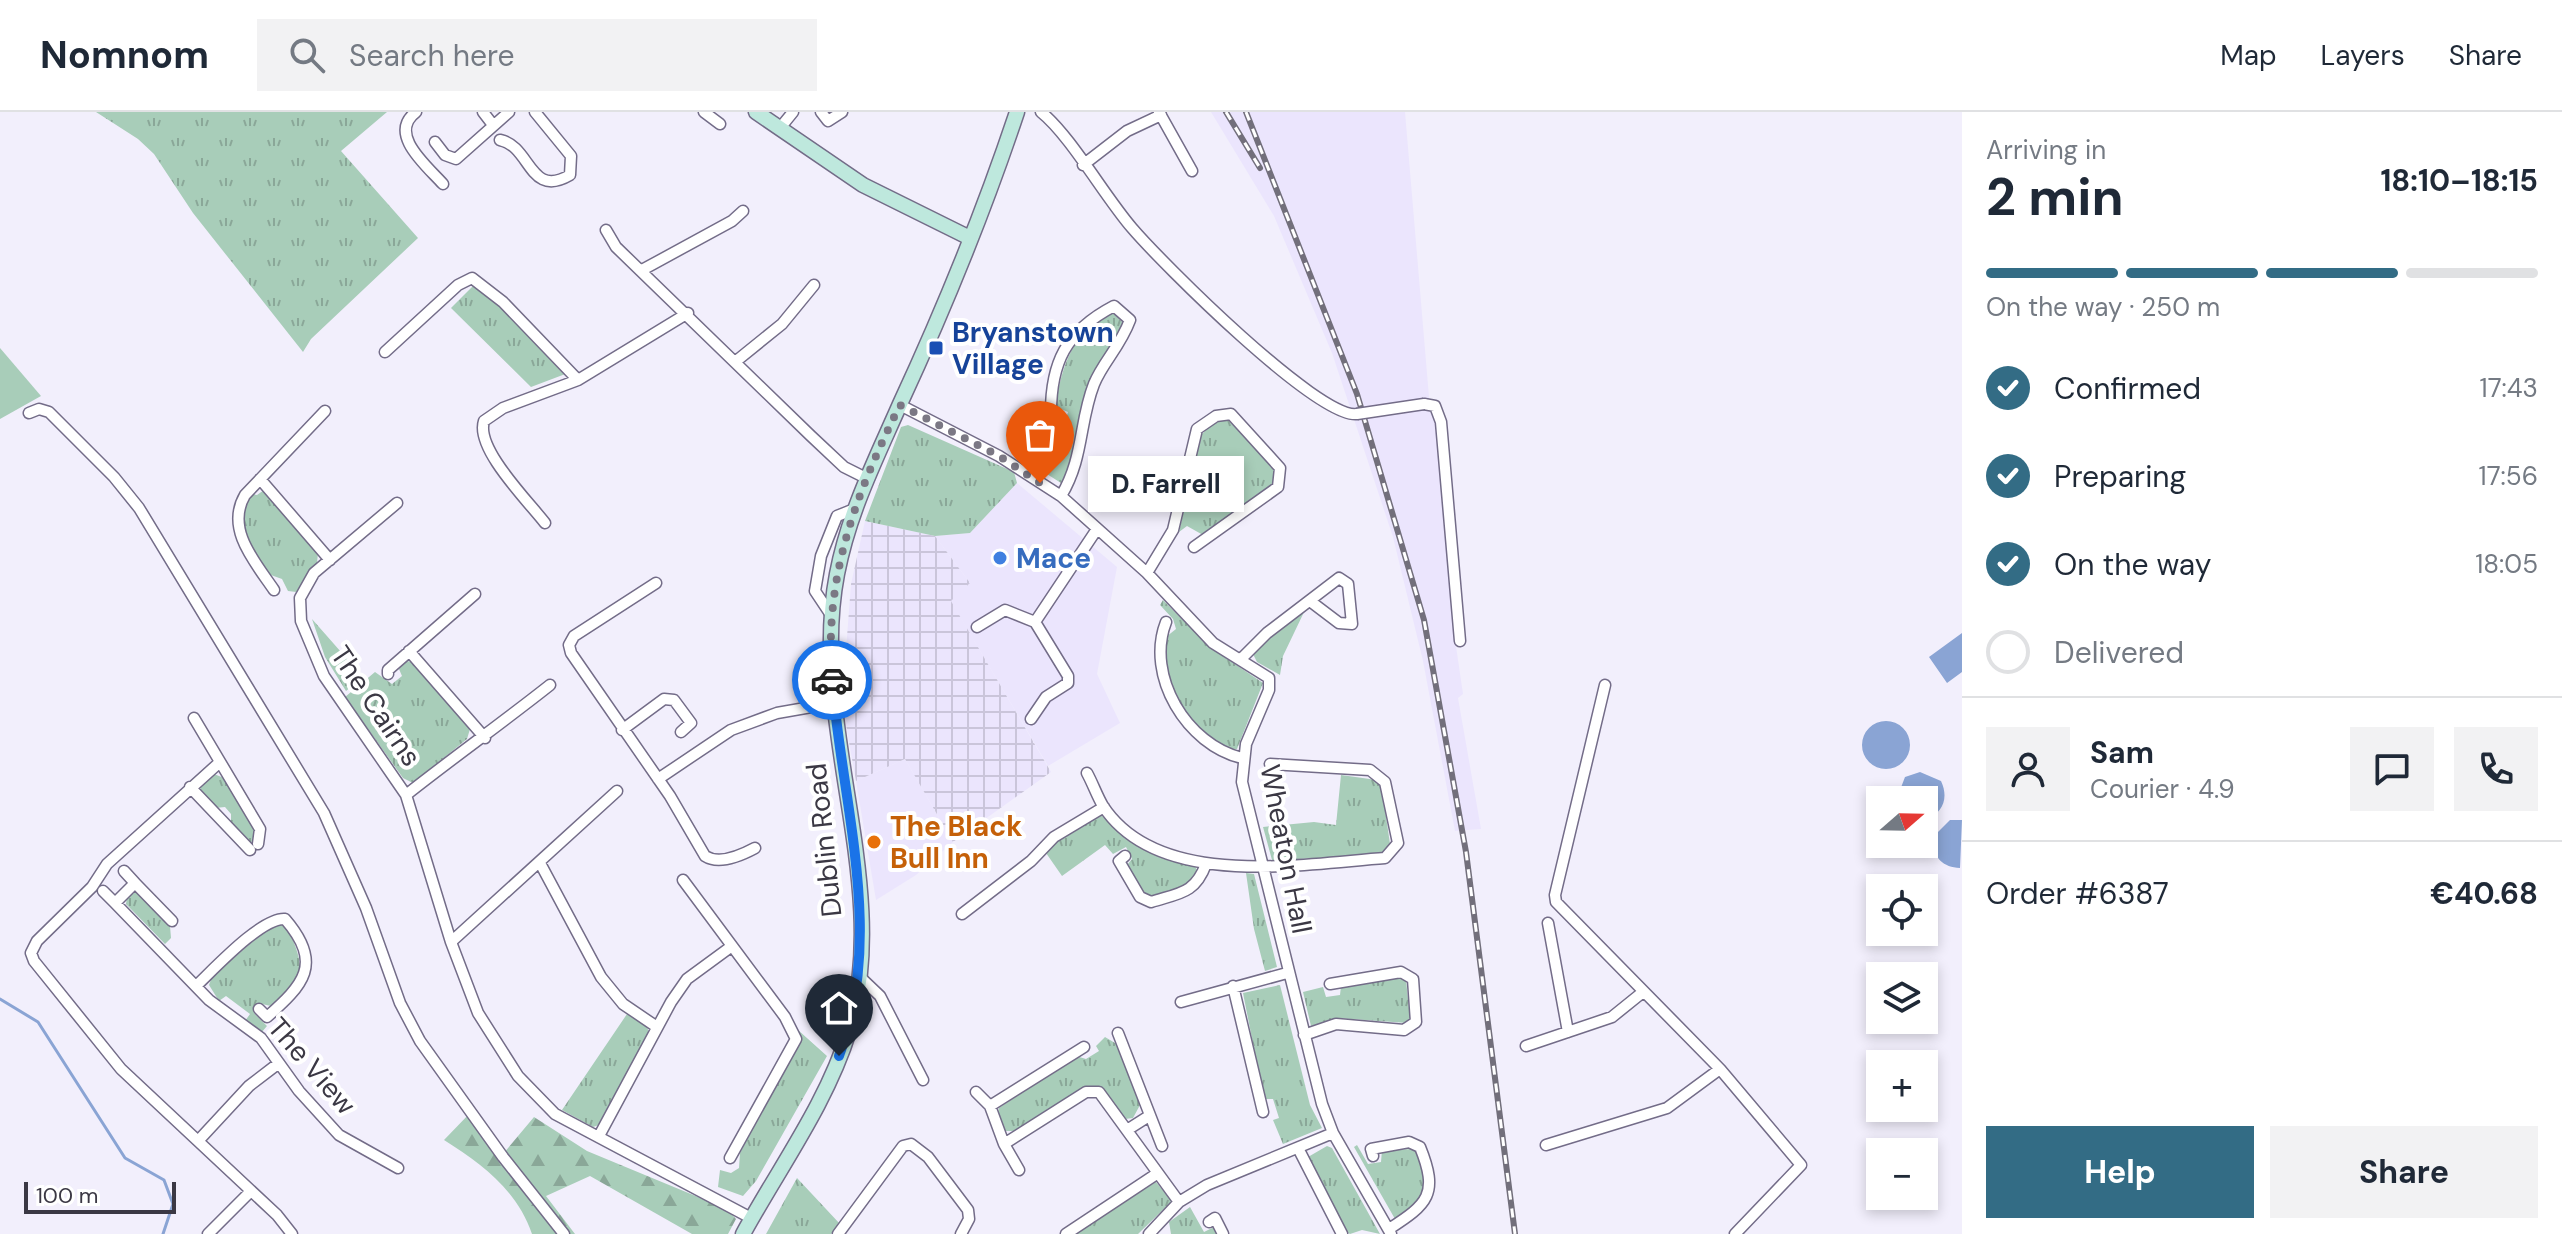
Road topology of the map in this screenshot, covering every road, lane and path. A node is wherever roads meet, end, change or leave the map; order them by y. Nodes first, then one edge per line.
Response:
1 (483, 112) edge
2 (509, 112) edge
3 (535, 112) edge
4 (704, 112) edge
5 (756, 112) edge
6 (793, 112) edge
7 (821, 112) edge
8 (842, 112) edge
9 (1017, 112) edge
10 (1041, 112) edge
11 (411, 113) edge
12 (1160, 114) edge
13 (720, 124) dead end
14 (493, 125) junction
15 (780, 128) junction
16 (500, 140) dead end
17 (435, 142) dead end
18 (1083, 165) junction
19 (1192, 171) dead end
20 (443, 184) dead end
21 (743, 211) dead end
22 (606, 230) dead end
23 (970, 238) junction
24 (642, 270) junction
25 (814, 285) dead end
26 (688, 313) junction
27 (385, 352) dead end
28 (735, 362) junction
29 (578, 380) junction
30 (900, 405) junction
31 (325, 411) dead end
32 (29, 413) dead end
33 (1051, 417) dead end
34 (864, 477) junction
35 (260, 479) junction
36 (1061, 496) junction
37 (397, 503) dead end
38 (545, 523) dead end
39 (1097, 529) junction
40 (1194, 547) dead end
41 (330, 560) junction
42 (1147, 573) junction
43 (656, 583) dead end
44 (274, 590) dead end
45 (475, 594) dead end
46 (1310, 601) junction
47 (1035, 622) junction
48 (1166, 622) dead end
49 (977, 627) dead end
50 (1460, 641) dead end
51 (409, 651) junction
52 (1241, 659) junction
53 (388, 674) dead end
54 (550, 685) dead end
55 (1605, 685) dead end
56 (834, 703) junction
57 (194, 718) dead end
58 (1031, 719) dead end
59 (622, 730) junction
60 (681, 732) dead end
61 (485, 738) junction
62 (1242, 758) junction
63 (220, 762) junction
64 (1270, 764) dead end
65 (1087, 773) dead end
66 (658, 779) junction
67 (190, 787) junction
68 (617, 791) dead end
69 (406, 795) junction
70 (1104, 807) junction
71 (755, 848) dead end
72 (1125, 856) dead end
73 (540, 863) junction
74 (1206, 864) junction
75 (1262, 865) junction
76 (124, 871) dead end
77 (683, 880) dead end
78 (135, 883) junction
79 (103, 891) dead end
80 (115, 903) junction
81 (962, 914) dead end
82 (172, 921) dead end
83 (1548, 923) dead end
84 (451, 942) junction
85 (732, 946) junction
86 (1287, 973) junction
87 (859, 976) junction
88 (1330, 984) dead end
89 (196, 986) junction
90 (1233, 986) junction
91 (1643, 992) junction
92 (1181, 1002) dead end
93 (259, 1009) dead end
94 (657, 1027) junction
95 (1568, 1032) junction
96 (1118, 1033) dead end
97 (1304, 1035) junction
98 (1526, 1046) dead end
99 (1084, 1047) dead end
100 (279, 1063) junction
101 (1720, 1069) junction
102 (923, 1080) dead end
103 (976, 1092) dead end
104 (990, 1106) junction
105 (1263, 1112) dead end
106 (1149, 1116) junction
107 (1127, 1130) junction
108 (1333, 1133) junction
109 (599, 1136) junction
110 (198, 1141) junction
111 (1004, 1144) junction
112 (1546, 1145) dead end
113 (1162, 1146) dead end
114 (1298, 1148) junction
115 (1373, 1156) dead end
116 (730, 1158) dead end
117 (398, 1168) dead end
118 (1019, 1170) dead end
119 (1158, 1173) junction
120 (251, 1191) junction
121 (1179, 1202) junction
122 (751, 1218) junction
123 (1209, 1222) dead end
124 (1157, 1232) edge
125 (1390, 1232) edge
126 (208, 1234) edge
127 (292, 1234) edge
128 (564, 1234) edge
129 (743, 1234) edge
130 (838, 1234) edge
131 (961, 1234) edge
132 (1066, 1234) edge
133 (1223, 1234) edge
134 (1342, 1234) edge
135 (1735, 1234) edge

1 - 14 street
2 - 14 street
3 - 16 street
4 - 13 street
5 - 15 main road
6 - 15 street
7 - 8 street
9 - 23 main road, Dublin Road
10 - 18 street
11 - 20 street
12 - 18 street
12 - 19 street
14 - 17 street
15 - 23 main road
18 - 50 street, bridge
21 - 24 street
22 - 24 street
23 - 30 main road, Dublin Road
24 - 26 street
25 - 28 street
26 - 28 street
26 - 29 street
27 - 29 street
28 - 34 street
29 - 38 street
30 - 34 main road, Dublin Road
30 - 36 street, Wheaton Hall
31 - 35 street
32 - 128 street
33 - 36 street
34 - 56 main road, Dublin Road
35 - 41 street
35 - 44 street
36 - 39 street, Wheaton Hall
37 - 41 street, The Cairns
39 - 42 street, Wheaton Hall
39 - 47 street
40 - 42 street
41 - 69 street, The Cairns
42 - 52 street, Wheaton Hall
43 - 59 street
45 - 51 street, The Cairns
46 - 46 street
46 - 52 street
47 - 49 street
47 - 58 street
48 - 62 street
51 - 53 street, The Cairns
51 - 61 street, The Cairns
52 - 62 street, Wheaton Hall
54 - 61 street, The Cairns
55 - 91 street
56 - 66 street
56 - 87 main road, Dublin Road
57 - 63 street
59 - 60 street
59 - 66 street
61 - 69 street, The Cairns
62 - 75 street, Wheaton Hall
63 - 67 street
63 - 67 street
64 - 75 street
65 - 70 street
66 - 71 street
67 - 110 street
68 - 73 street
69 - 84 street, The Cairns
70 - 74 street
70 - 81 street
72 - 74 street
73 - 84 street
73 - 94 street
74 - 75 street
75 - 86 street, Wheaton Hall
76 - 78 street
77 - 85 street
78 - 80 street
78 - 82 street
79 - 80 street, The View
80 - 89 street, The View
83 - 95 street
84 - 109 street, The Cairns
85 - 94 street
85 - 116 street
86 - 90 street
86 - 97 street, Wheaton Hall
87 - 102 street
87 - 122 main road, Dublin Road
88 - 97 street
89 - 93 street, The View
89 - 100 street, The View
90 - 92 street
90 - 105 street
91 - 95 street
91 - 101 street
94 - 109 street
95 - 98 street
96 - 106 street
97 - 108 street, Wheaton Hall
99 - 104 street
100 - 110 street
100 - 117 street, The View
101 - 112 street
101 - 135 street
103 - 104 street
104 - 111 street
106 - 107 street
106 - 113 street
107 - 111 street
107 - 119 street
108 - 114 street
108 - 125 street, Wheaton Hall
109 - 122 street, The Cairns
110 - 120 street
111 - 118 street
114 - 121 street
114 - 134 street
115 - 125 street
119 - 121 street
119 - 132 street
120 - 126 street
120 - 127 street
121 - 124 street
122 - 129 main road, Dublin Road
123 - 133 street
130 - 131 street

